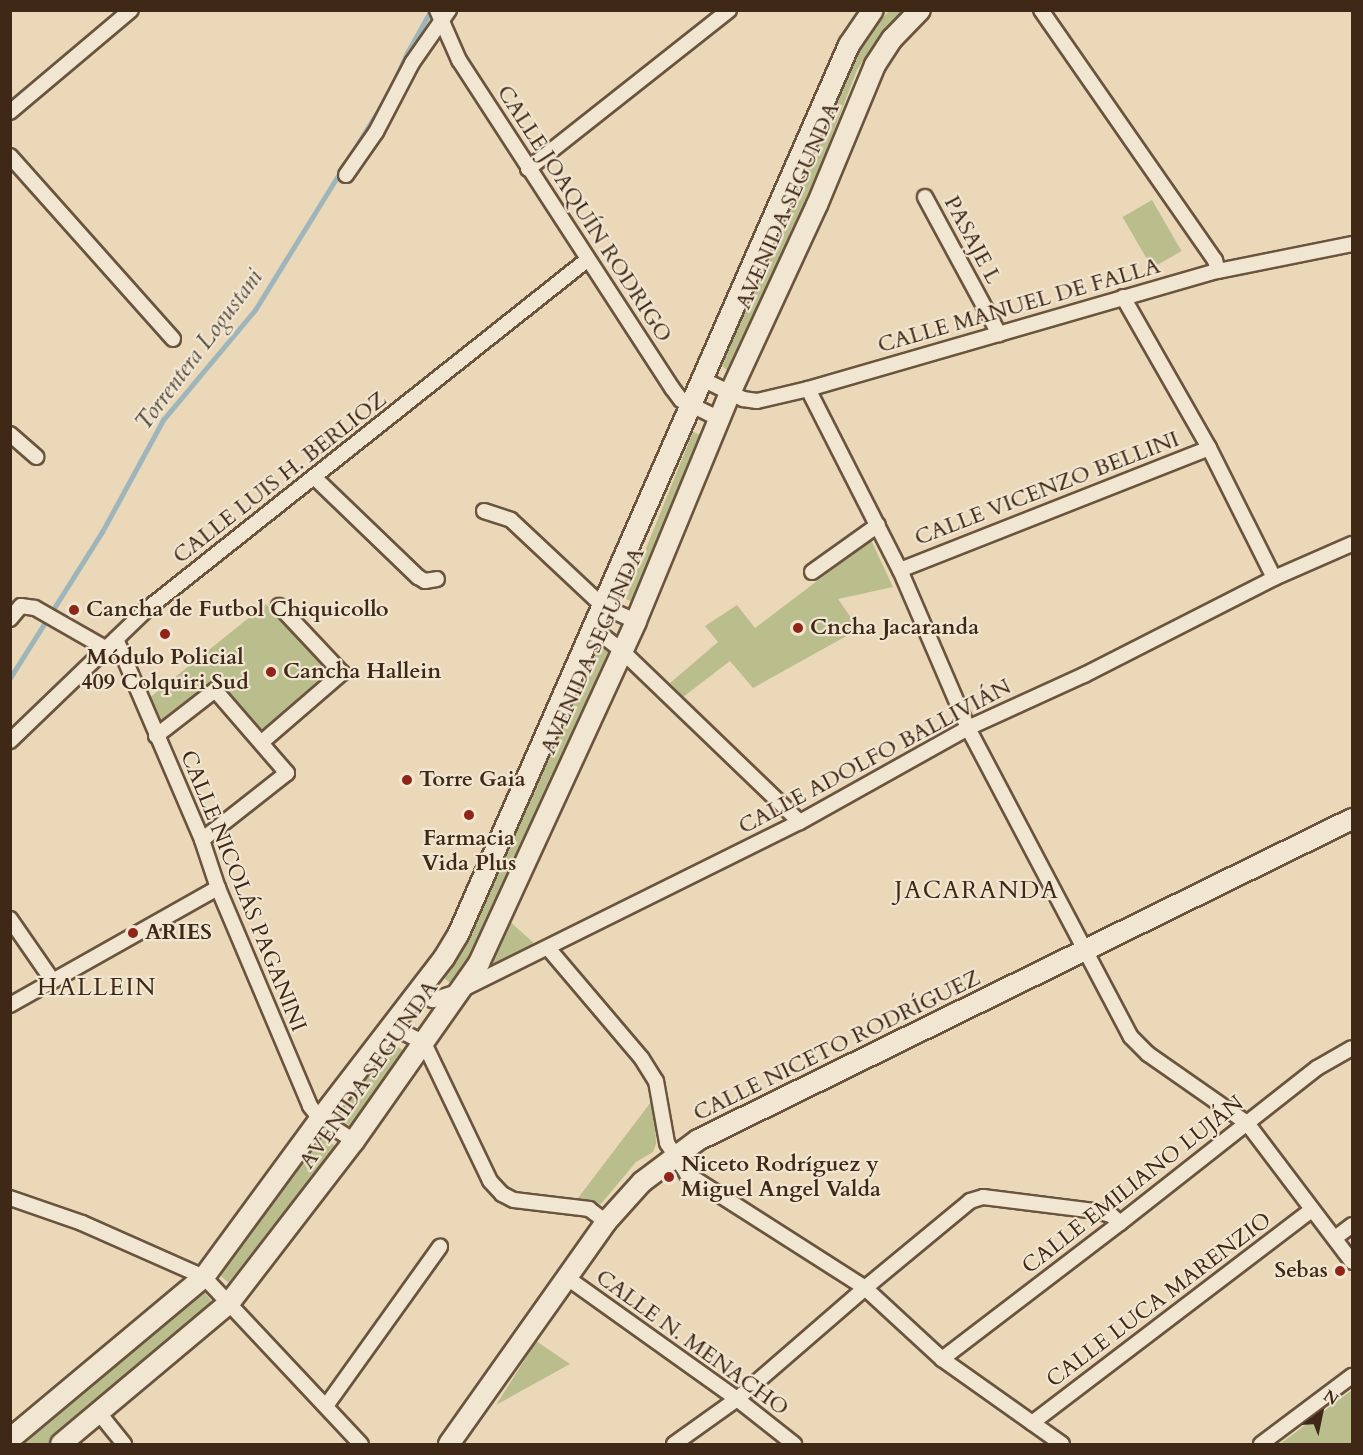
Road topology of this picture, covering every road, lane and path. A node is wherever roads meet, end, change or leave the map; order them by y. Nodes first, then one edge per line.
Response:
1 (131, 10) edge
2 (729, 10) edge
3 (873, 10) edge
4 (920, 10) edge
5 (1041, 10) edge
6 (442, 13) edge
7 (10, 112) edge
8 (10, 156) edge
9 (528, 169) junction
10 (346, 175) dead end
11 (926, 197) dead end
12 (1353, 244) edge
13 (587, 260) junction
14 (1218, 270) junction
15 (1123, 297) junction
16 (999, 334) junction
17 (172, 339) dead end
18 (702, 379) junction
19 (808, 389) junction
20 (730, 393) junction
21 (691, 405) junction
22 (720, 419) junction
23 (10, 434) edge
24 (1209, 448) junction
25 (36, 457) dead end
26 (315, 478) junction
27 (484, 511) dead end
28 (878, 525) junction
29 (1353, 544) edge
30 (900, 570) junction
31 (812, 572) dead end
32 (1274, 578) junction
33 (437, 579) dead end
34 (279, 606) dead end
35 (604, 607) junction
36 (10, 619) edge
37 (636, 621) junction
38 (593, 628) junction
39 (112, 644) junction
40 (621, 650) junction
41 (968, 728) junction
42 (156, 736) junction
43 (10, 741) edge
44 (262, 742) junction
45 (1353, 819) edge
46 (800, 822) junction
47 (201, 840) junction
48 (218, 888) junction
49 (10, 919) edge
50 (548, 948) junction
51 (1086, 951) junction
52 (53, 981) junction
53 (417, 992) junction
54 (457, 992) junction
55 (10, 1005) edge
56 (392, 1026) junction
57 (424, 1043) junction
58 (1353, 1048) edge
59 (320, 1119) junction
60 (1247, 1123) junction
61 (354, 1141) junction
62 (675, 1157) junction
63 (10, 1198) edge
64 (1312, 1210) junction
65 (606, 1222) junction
66 (1120, 1223) junction
67 (1353, 1225) edge
68 (1335, 1238) junction
69 (440, 1247) dead end
70 (1353, 1262) edge
71 (204, 1277) junction
72 (566, 1277) junction
73 (865, 1288) junction
74 (230, 1302) junction
75 (942, 1359) junction
76 (1353, 1376) edge
77 (737, 1399) junction
78 (326, 1406) junction
79 (99, 1413) junction
80 (1032, 1423) junction
81 (10, 1439) edge
82 (61, 1444) edge
83 (124, 1444) edge
84 (361, 1444) edge
85 (449, 1444) edge
86 (674, 1444) edge
87 (794, 1444) edge
88 (1058, 1444) edge
89 (1261, 1444) edge

1 - 7 street
2 - 9 street
3 - 18 main road, AVENIDA SEGUNDA
4 - 20 main road, AVENIDA SEGUNDA
5 - 14 street
6 - 9 street, CALLE JOAQUÍN RODRIGO
6 - 10 street
8 - 17 street
9 - 13 street, CALLE JOAQUÍN RODRIGO
11 - 16 street, PASAJE L
12 - 14 street, CALLE MANUEL DE FALLA
13 - 21 street, CALLE JOAQUÍN RODRIGO
13 - 26 street, CALLE LUIS H. BERLIOZ
14 - 15 street, CALLE MANUEL DE FALLA
15 - 16 street, CALLE MANUEL DE FALLA
15 - 24 street
16 - 19 street, CALLE MANUEL DE FALLA
18 - 20 street, CALLE MANUEL DE FALLA
18 - 21 main road, AVENIDA SEGUNDA
19 - 20 street, CALLE MANUEL DE FALLA
19 - 28 street
20 - 22 main road, AVENIDA SEGUNDA
21 - 22 street, CALLE JOAQUÍN RODRIGO
21 - 35 main road, AVENIDA SEGUNDA
22 - 37 main road, AVENIDA SEGUNDA
23 - 25 street
24 - 30 street, CALLE VICENZO BELLINI
24 - 32 street
26 - 33 street
26 - 39 street, CALLE LUIS H. BERLIOZ
27 - 35 street
28 - 30 street
28 - 31 street
29 - 32 street, CALLE ADOLFO BALLIVIÁN
30 - 41 street
32 - 41 street, CALLE ADOLFO BALLIVIÁN
34 - 44 street
35 - 37 street
35 - 38 main road, AVENIDA SEGUNDA
36 - 39 street
37 - 40 main road, AVENIDA SEGUNDA
38 - 40 street
38 - 53 main road, AVENIDA SEGUNDA
39 - 42 street, CALLE NICOLÁS PAGANINI
39 - 43 street, CALLE LUIS H. BERLIOZ
40 - 46 street
40 - 54 main road, AVENIDA SEGUNDA
41 - 46 street, CALLE ADOLFO BALLIVIÁN
41 - 51 street
42 - 44 street
42 - 47 street, CALLE NICOLÁS PAGANINI
44 - 47 street
45 - 51 main road, CALLE NICETO RODRÍGUEZ
46 - 50 street, CALLE ADOLFO BALLIVIÁN
47 - 48 street, CALLE NICOLÁS PAGANINI
48 - 52 street
48 - 59 street, CALLE NICOLÁS PAGANINI
49 - 52 street
50 - 54 street, CALLE ADOLFO BALLIVIÁN
50 - 62 street
51 - 60 street
51 - 62 main road, CALLE NICETO RODRÍGUEZ
52 - 55 street
53 - 54 street, CALLE ADOLFO BALLIVIÁN
53 - 56 main road, AVENIDA SEGUNDA
54 - 57 main road, AVENIDA SEGUNDA
56 - 57 street
56 - 59 main road, AVENIDA SEGUNDA
57 - 61 main road, AVENIDA SEGUNDA
57 - 65 street
58 - 60 street, CALLE EMILIANO LUJÁN
59 - 61 street, CALLE NICOLÁS PAGANINI
59 - 71 main road, AVENIDA SEGUNDA
60 - 64 street
60 - 66 street, CALLE EMILIANO LUJÁN
61 - 74 main road, AVENIDA SEGUNDA
62 - 65 main road, CALLE NICETO RODRÍGUEZ
62 - 73 street
63 - 71 street
64 - 68 street
64 - 80 street, CALLE LUCA MARENZIO
65 - 72 main road, CALLE NICETO RODRÍGUEZ
66 - 73 street
66 - 75 street, CALLE EMILIANO LUJÁN
67 - 68 street
68 - 70 street
69 - 78 street
71 - 74 street
71 - 81 main road, AVENIDA SEGUNDA
72 - 77 street, CALLE N. MENACHO
72 - 85 main road, CALLE NICETO RODRÍGUEZ
73 - 75 street
73 - 77 street
74 - 78 street
74 - 79 main road, AVENIDA SEGUNDA
75 - 80 street
76 - 89 street
77 - 86 street
77 - 87 street, CALLE N. MENACHO
78 - 84 street
79 - 82 main road, AVENIDA SEGUNDA
79 - 83 street
80 - 88 street

